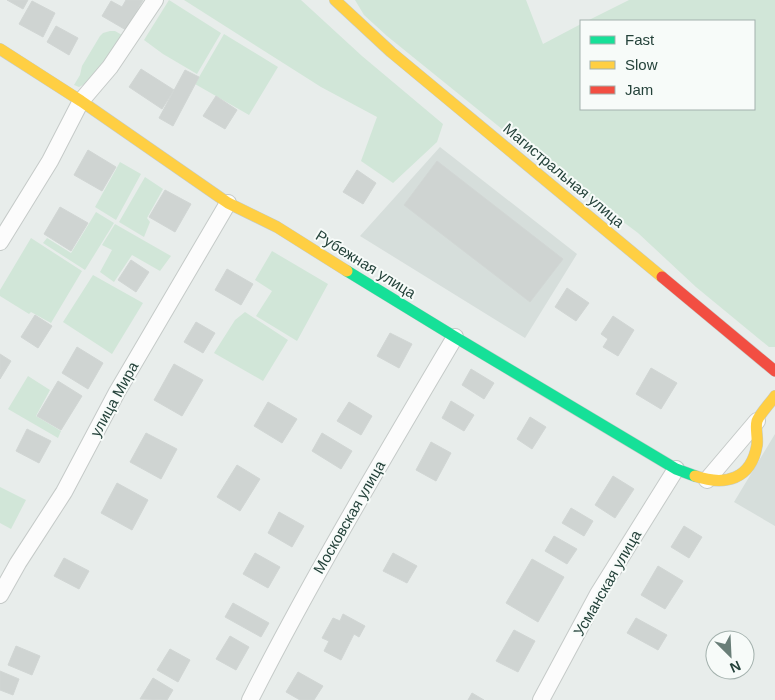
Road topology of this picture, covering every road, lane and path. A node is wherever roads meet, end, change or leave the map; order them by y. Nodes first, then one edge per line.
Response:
1 (155, 0) edge
2 (335, 0) edge
3 (0, 49) edge
4 (81, 101) junction
5 (228, 204) junction
6 (0, 242) edge
7 (455, 337) junction
8 (775, 371) edge
9 (775, 396) edge
10 (757, 421) junction
11 (676, 468) junction
12 (707, 480) junction
13 (0, 595) edge
14 (250, 700) edge
15 (541, 700) edge

1 - 4 street
2 - 8 street, Магистральная улица
3 - 4 street, Рубежная улица
4 - 5 street, Рубежная улица
4 - 6 street
5 - 7 street, Рубежная улица
5 - 13 street, улица Мира
7 - 11 street, Рубежная улица
7 - 14 street, Московская улица
9 - 10 street
10 - 12 street
10 - 12 street, Рубежная улица
11 - 12 street, Рубежная улица
11 - 15 street, Усманская улица

